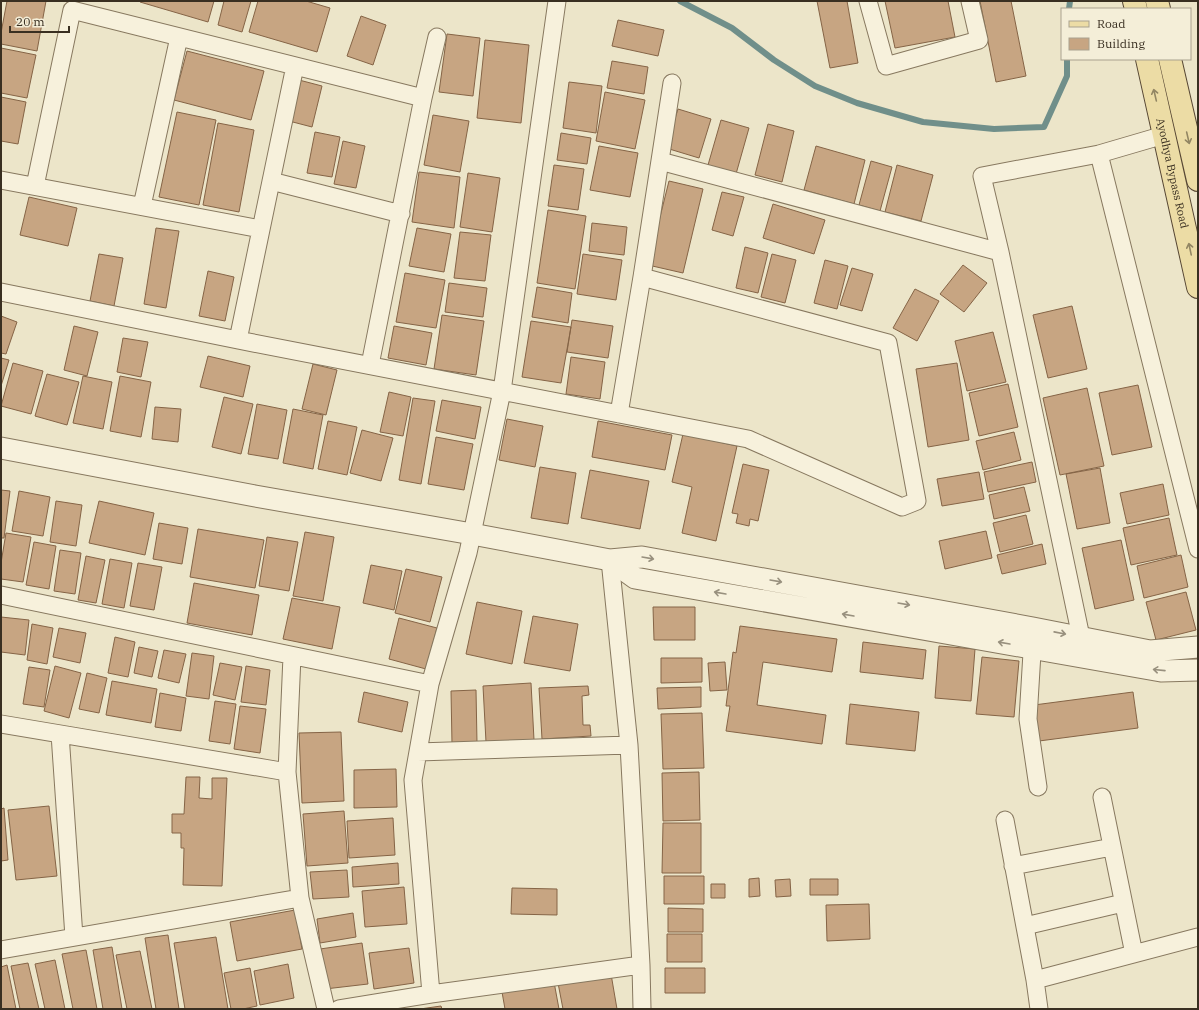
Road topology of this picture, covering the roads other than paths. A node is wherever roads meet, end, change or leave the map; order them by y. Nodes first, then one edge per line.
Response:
1 (557, 1) edge
2 (868, 1) edge
3 (970, 1) edge
4 (179, 37) junction
5 (437, 37) dead end
6 (1147, 60) edge
7 (1170, 60) edge
8 (295, 66) junction
9 (672, 83) dead end
10 (424, 98) junction
11 (1164, 135) junction
12 (1099, 154) junction
13 (660, 160) junction
14 (1, 180) edge
15 (1198, 180) edge
16 (271, 181) junction
17 (35, 186) junction
18 (142, 206) junction
19 (401, 214) junction
20 (261, 229) junction
21 (1000, 252) junction
22 (642, 277) junction
23 (1198, 287) edge
24 (1, 292) edge
25 (238, 340) junction
26 (370, 365) junction
27 (502, 390) junction
28 (619, 414) junction
29 (1, 448) edge
30 (472, 534) junction
31 (1198, 549) edge
32 (610, 560) junction
33 (1, 595) edge
34 (1033, 628) junction
35 (1081, 647) junction
36 (1198, 647) edge
37 (1032, 648) junction
38 (292, 656) junction
39 (1198, 670) edge
40 (430, 684) junction
41 (1, 724) edge
42 (60, 734) junction
43 (629, 745) junction
44 (418, 752) junction
45 (287, 772) junction
46 (1038, 786) dead end
47 (1102, 797) dead end
48 (1005, 820) dead end
49 (1112, 847) junction
50 (1013, 866) junction
51 (300, 898) junction
52 (1123, 903) junction
53 (1025, 926) junction
54 (74, 937) junction
55 (1198, 937) edge
56 (1, 950) edge
57 (1134, 954) junction
58 (642, 965) junction
59 (1035, 980) junction
60 (431, 994) junction
61 (326, 1009) edge
62 (339, 1009) edge
63 (642, 1009) edge
64 (1039, 1009) edge

1 - 27 street
2 - 3 street
4 - 8 street
4 - 17 street
4 - 18 street
5 - 10 street
11 -> 6 main road, Ayodhya Bypass Road
7 -> 15 main road, Ayodhya Bypass Road
8 - 10 street
8 - 16 street
9 - 13 street
10 - 19 street
11 - 12 street
23 -> 11 main road, Ayodhya Bypass Road
12 - 21 street
12 - 31 street
13 - 21 street
13 - 22 street
14 - 17 street
16 - 19 street
16 - 20 street
17 - 18 street
18 - 20 street
19 - 26 street
20 - 25 street
21 - 35 street
22 - 28 street
22 - 28 street
24 - 25 street
25 - 26 street
26 - 27 street
27 - 28 street
27 - 30 street
29 - 30 street
30 - 32 street
30 - 40 street
32 -> 34 street
37 -> 32 street
32 - 43 street
33 - 38 street
34 -> 35 street
34 - 37 street
35 - 36 street
35 - 37 street
39 -> 35 street
37 - 46 street
38 - 40 street
38 - 45 street
40 - 44 street
41 - 42 street
42 - 45 street
42 - 54 street
43 - 44 street
43 - 58 street
44 - 60 street
45 - 51 street
47 - 49 street
48 - 50 street
49 - 50 street
49 - 52 street
50 - 53 street
51 - 54 street
51 - 61 street
52 - 53 street
52 - 57 street
53 - 59 street
54 - 56 street
55 - 57 street
57 - 59 street
58 - 60 street
58 - 63 street
59 - 64 street
60 - 62 street

